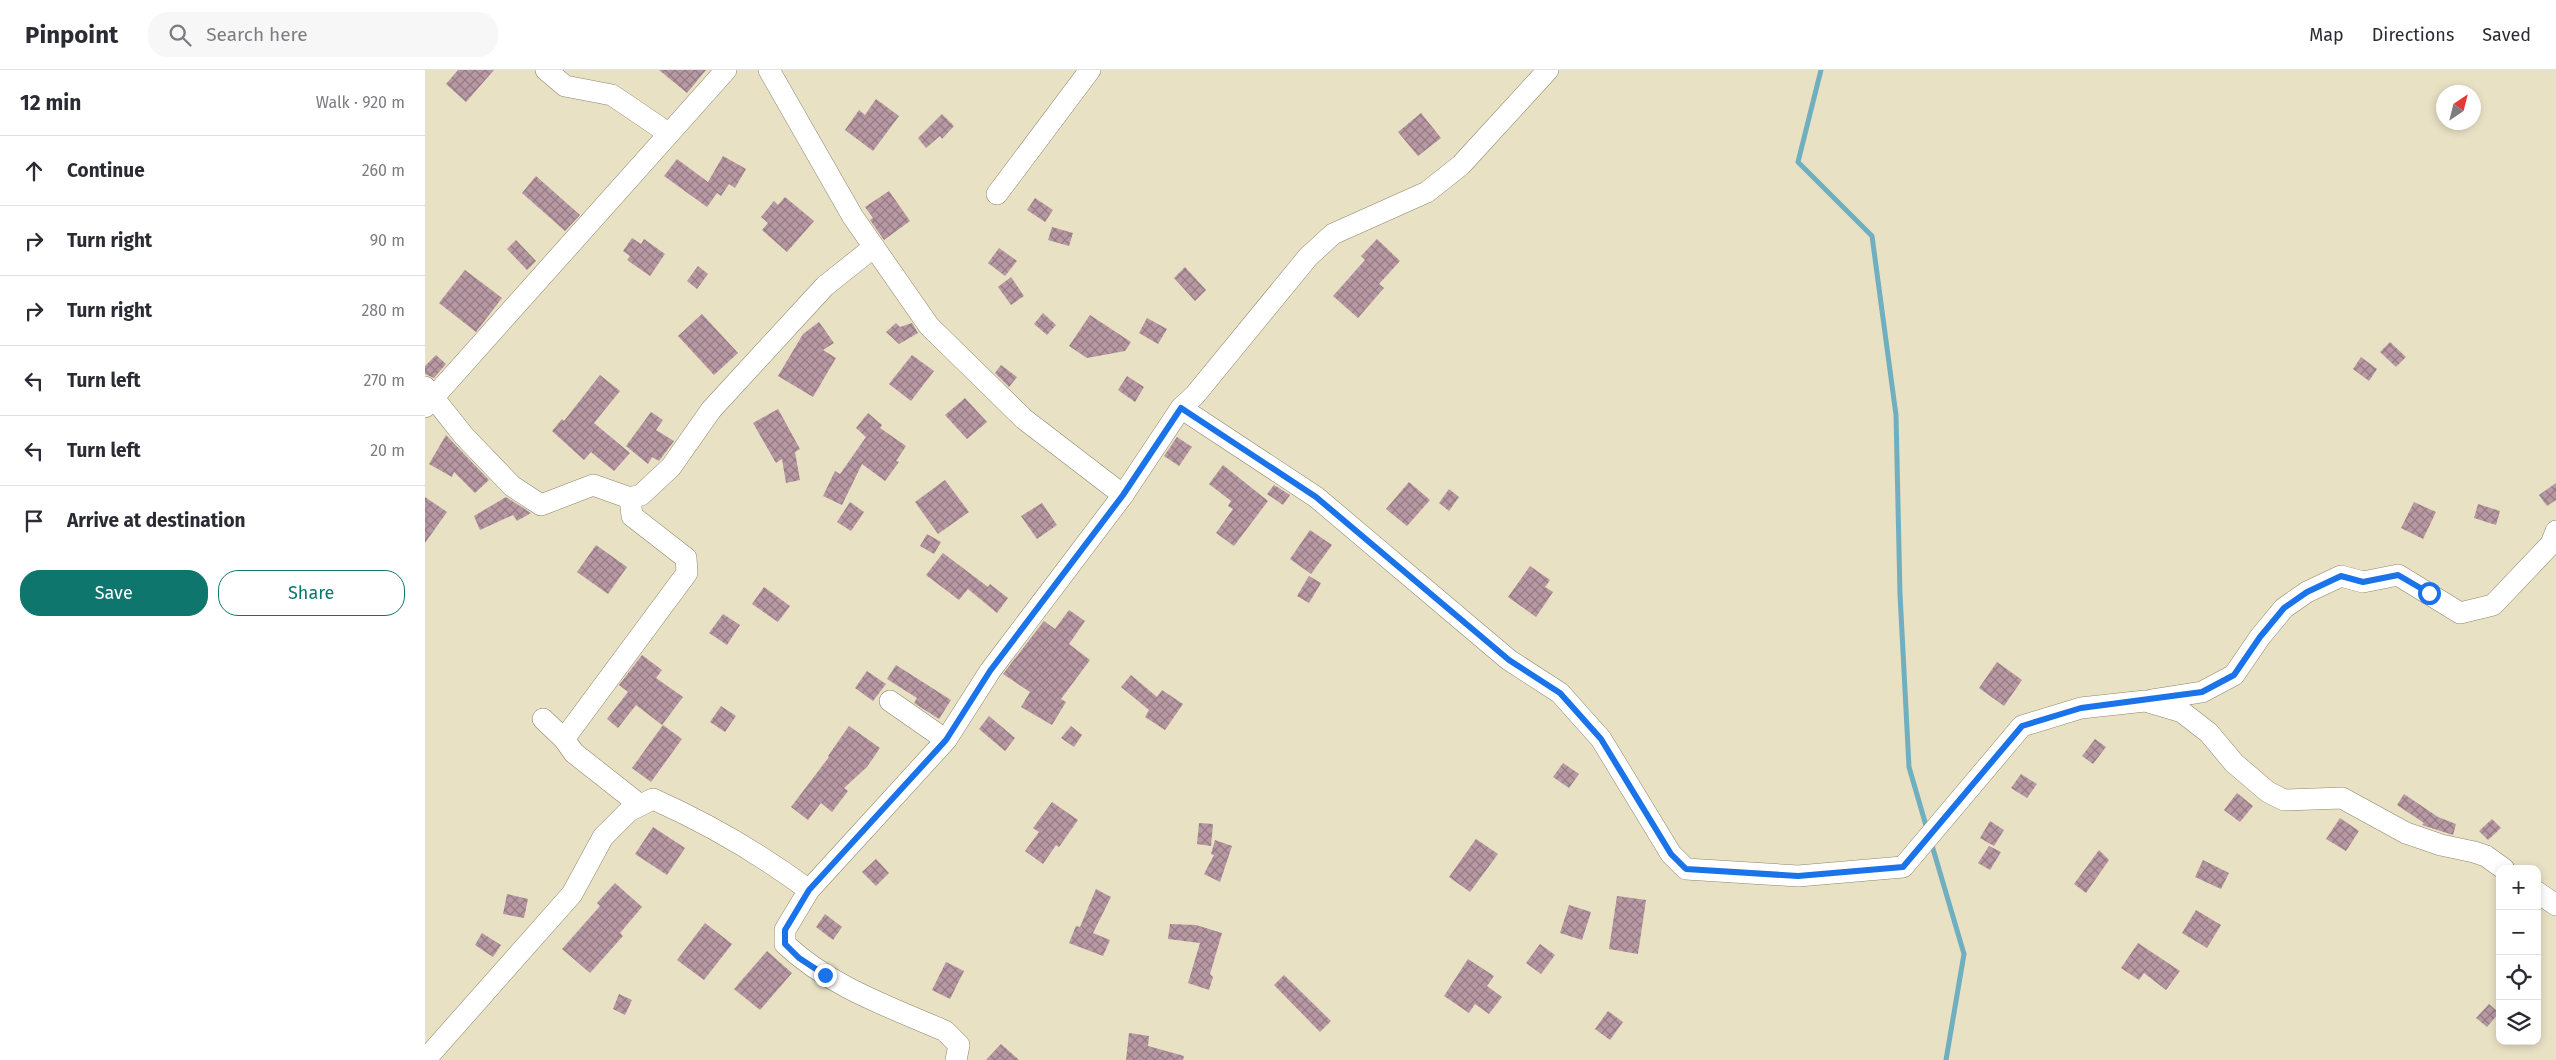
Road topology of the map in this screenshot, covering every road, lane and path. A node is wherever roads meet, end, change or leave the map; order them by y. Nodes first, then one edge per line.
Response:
1 (546, 70) edge
2 (726, 70) edge
3 (769, 70) edge
4 (1090, 70) edge
5 (1548, 70) edge
6 (668, 133) junction
7 (997, 194) dead end
8 (874, 247) junction
9 (428, 397) edge
10 (1181, 408) junction
11 (1123, 495) junction
12 (630, 498) junction
13 (2556, 531) edge
14 (890, 701) dead end
15 (2145, 701) junction
16 (543, 719) dead end
17 (564, 739) junction
18 (946, 740) junction
19 (640, 805) junction
20 (2497, 865) edge
21 (809, 890) junction
22 (2541, 895) edge
23 (2556, 905) edge
24 (425, 1060) edge
25 (956, 1060) edge

1 - 6 street
2 - 6 street
3 - 8 street
4 - 7 street
5 - 10 street
6 - 9 street
8 - 11 street
8 - 12 street
9 - 12 street
10 - 11 street
10 - 15 street
11 - 18 street
12 - 17 street
13 - 15 street
14 - 18 street
15 - 20 street
16 - 17 street
17 - 19 street
18 - 21 street
19 - 21 street
19 - 24 street
21 - 25 street
22 - 23 street

